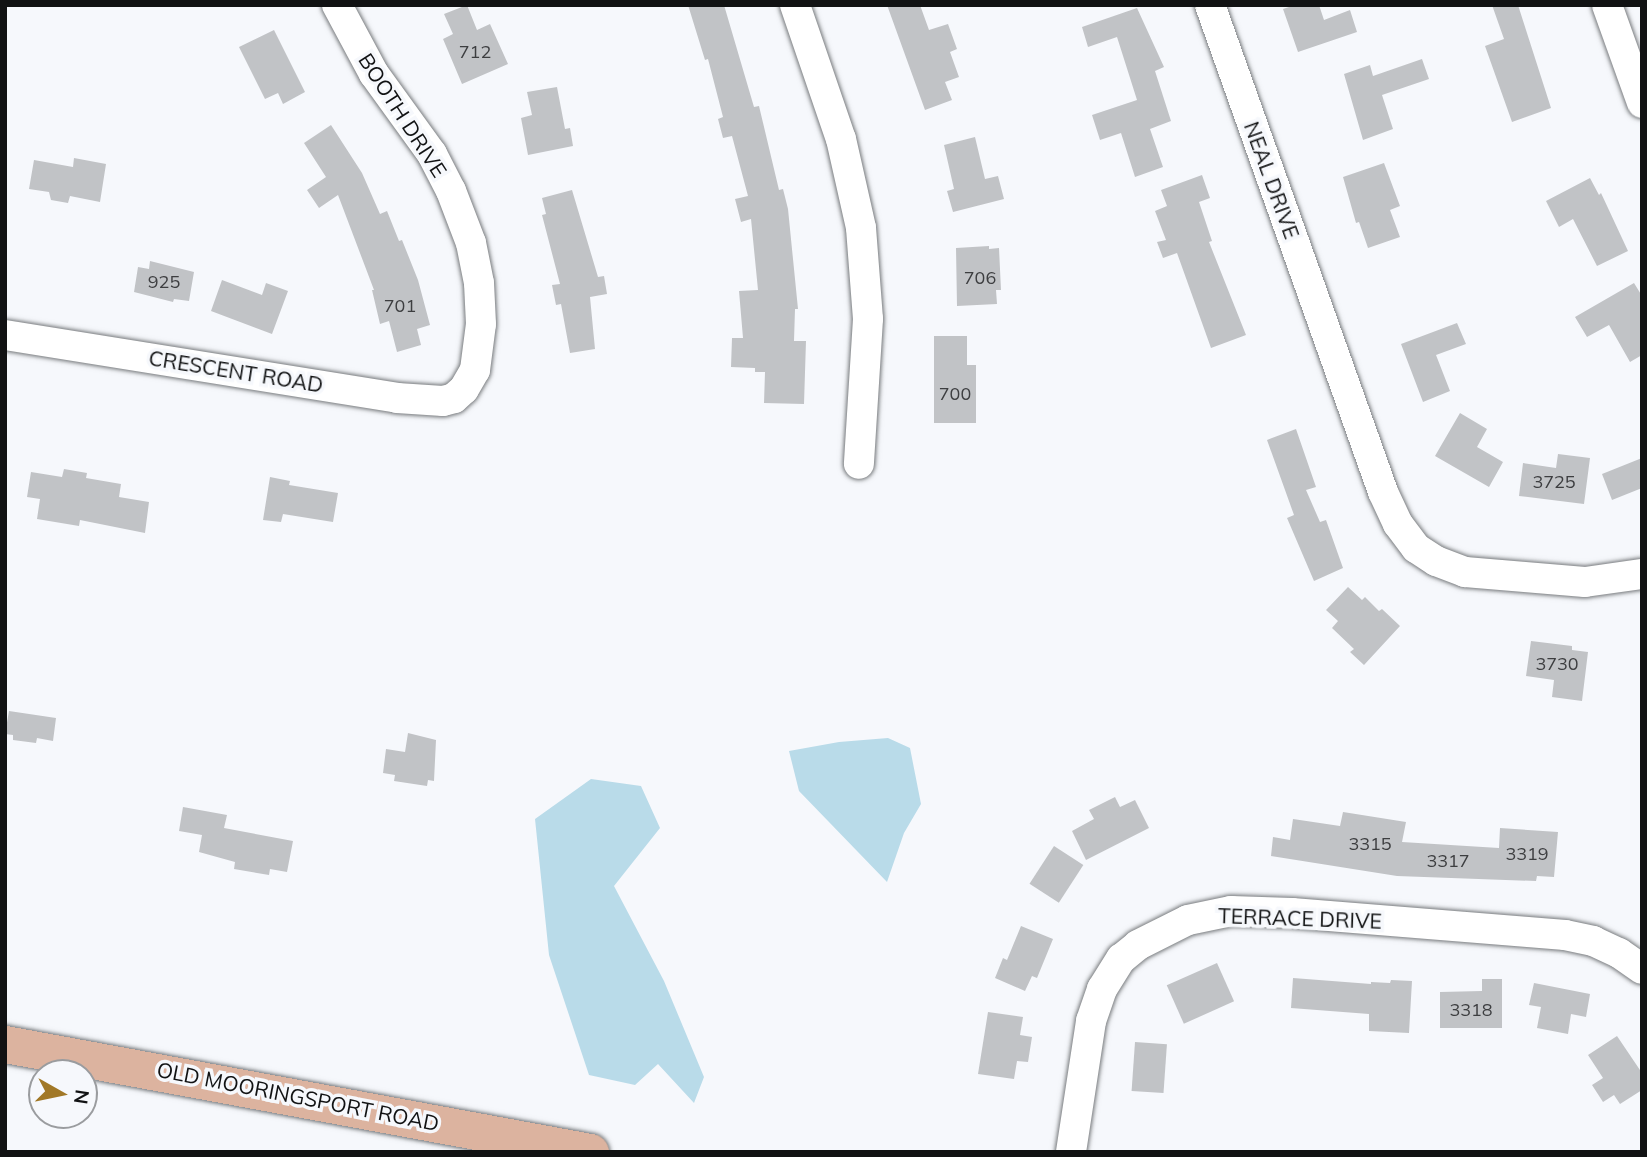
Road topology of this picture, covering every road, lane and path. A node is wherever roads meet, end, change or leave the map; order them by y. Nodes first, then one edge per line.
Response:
1 (337, 5) edge
2 (795, 5) edge
3 (1210, 5) edge
4 (1607, 5) edge
5 (1642, 103) edge
6 (5, 335) edge
7 (464, 389) joint
8 (859, 464) dead end
9 (1642, 574) edge
10 (1642, 969) edge
11 (5, 1044) edge
12 (590, 1152) edge
13 (1071, 1152) edge

1 - 7 street, BOOTH DRIVE
2 - 8 street
3 - 9 street, NEAL DRIVE
4 - 5 street
6 - 7 street, CRESCENT ROAD
10 - 13 street, TERRACE DRIVE
11 - 12 main road, OLD MOORINGSPORT ROAD

